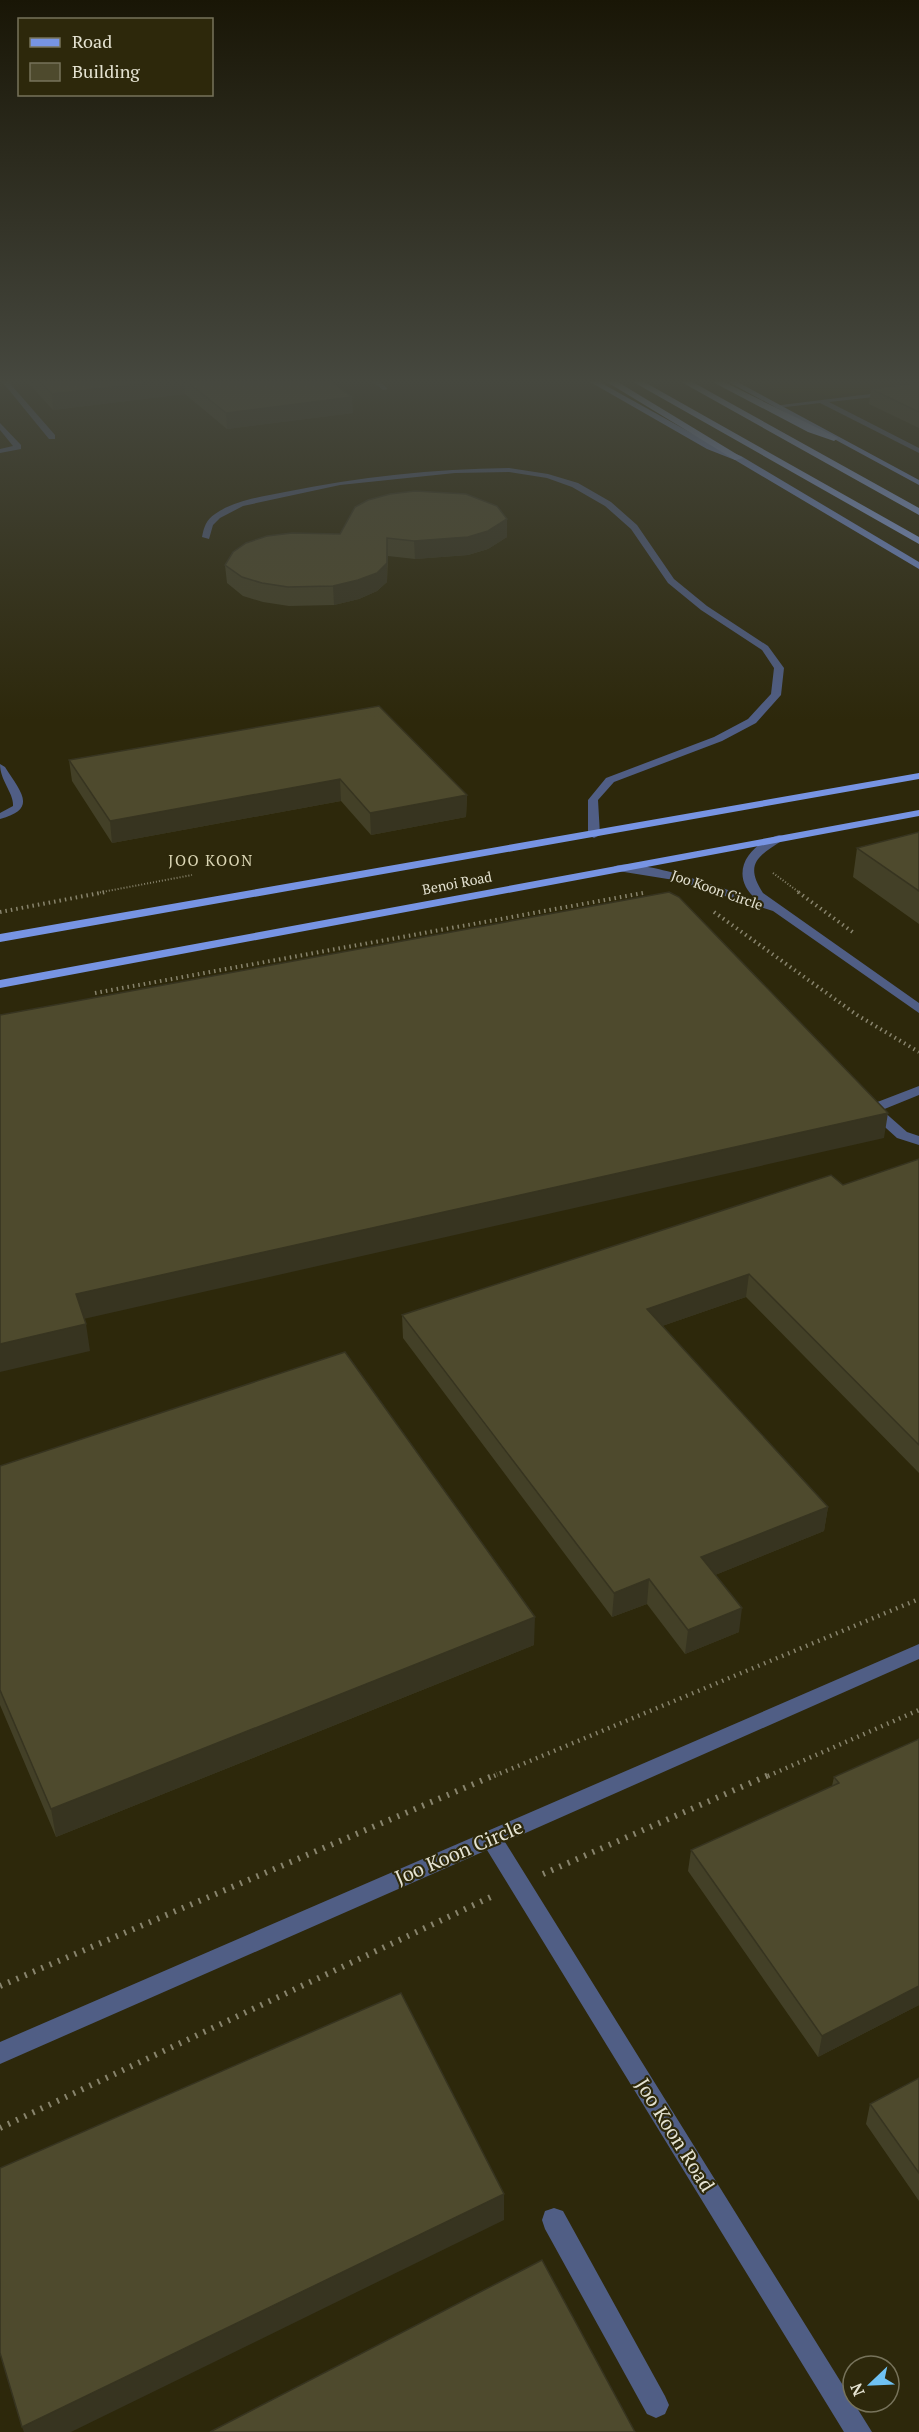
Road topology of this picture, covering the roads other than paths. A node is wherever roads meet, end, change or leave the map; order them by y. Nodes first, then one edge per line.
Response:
1 (295, 492) edge
2 (588, 492) edge
3 (796, 492) edge
4 (833, 492) edge
5 (884, 492) edge
6 (919, 512) edge
7 (206, 537) dead end
8 (919, 541) edge
9 (919, 566) edge
10 (0, 767) edge
11 (919, 777) edge
12 (919, 813) edge
13 (0, 816) edge
14 (594, 835) junction
15 (779, 838) junction
16 (618, 868) junction
17 (781, 912) junction
18 (0, 938) edge
19 (0, 984) edge
20 (919, 1009) edge
21 (919, 1090) edge
22 (915, 1140) edge
23 (919, 1651) edge
24 (491, 1838) junction
25 (0, 2053) edge
26 (554, 2220) dead end
27 (656, 2405) dead end
28 (859, 2432) edge

1 - 7 street
2 - 14 street
3 - 9 main road
4 - 8 highway
5 - 6 highway
10 - 13 street
11 - 14 main road, Benoi Road
12 - 15 main road, Benoi Road
14 - 18 main road, Benoi Road
15 - 16 main road, Benoi Road
15 - 17 street, Joo Koon Circle
16 - 17 street, Joo Koon Circle
16 - 19 main road, Benoi Road
17 - 20 street, Joo Koon Circle
21 - 22 street
23 - 24 street, Joo Koon Circle
24 - 25 street, Joo Koon Circle
24 - 28 street, Joo Koon Road
26 - 27 street

